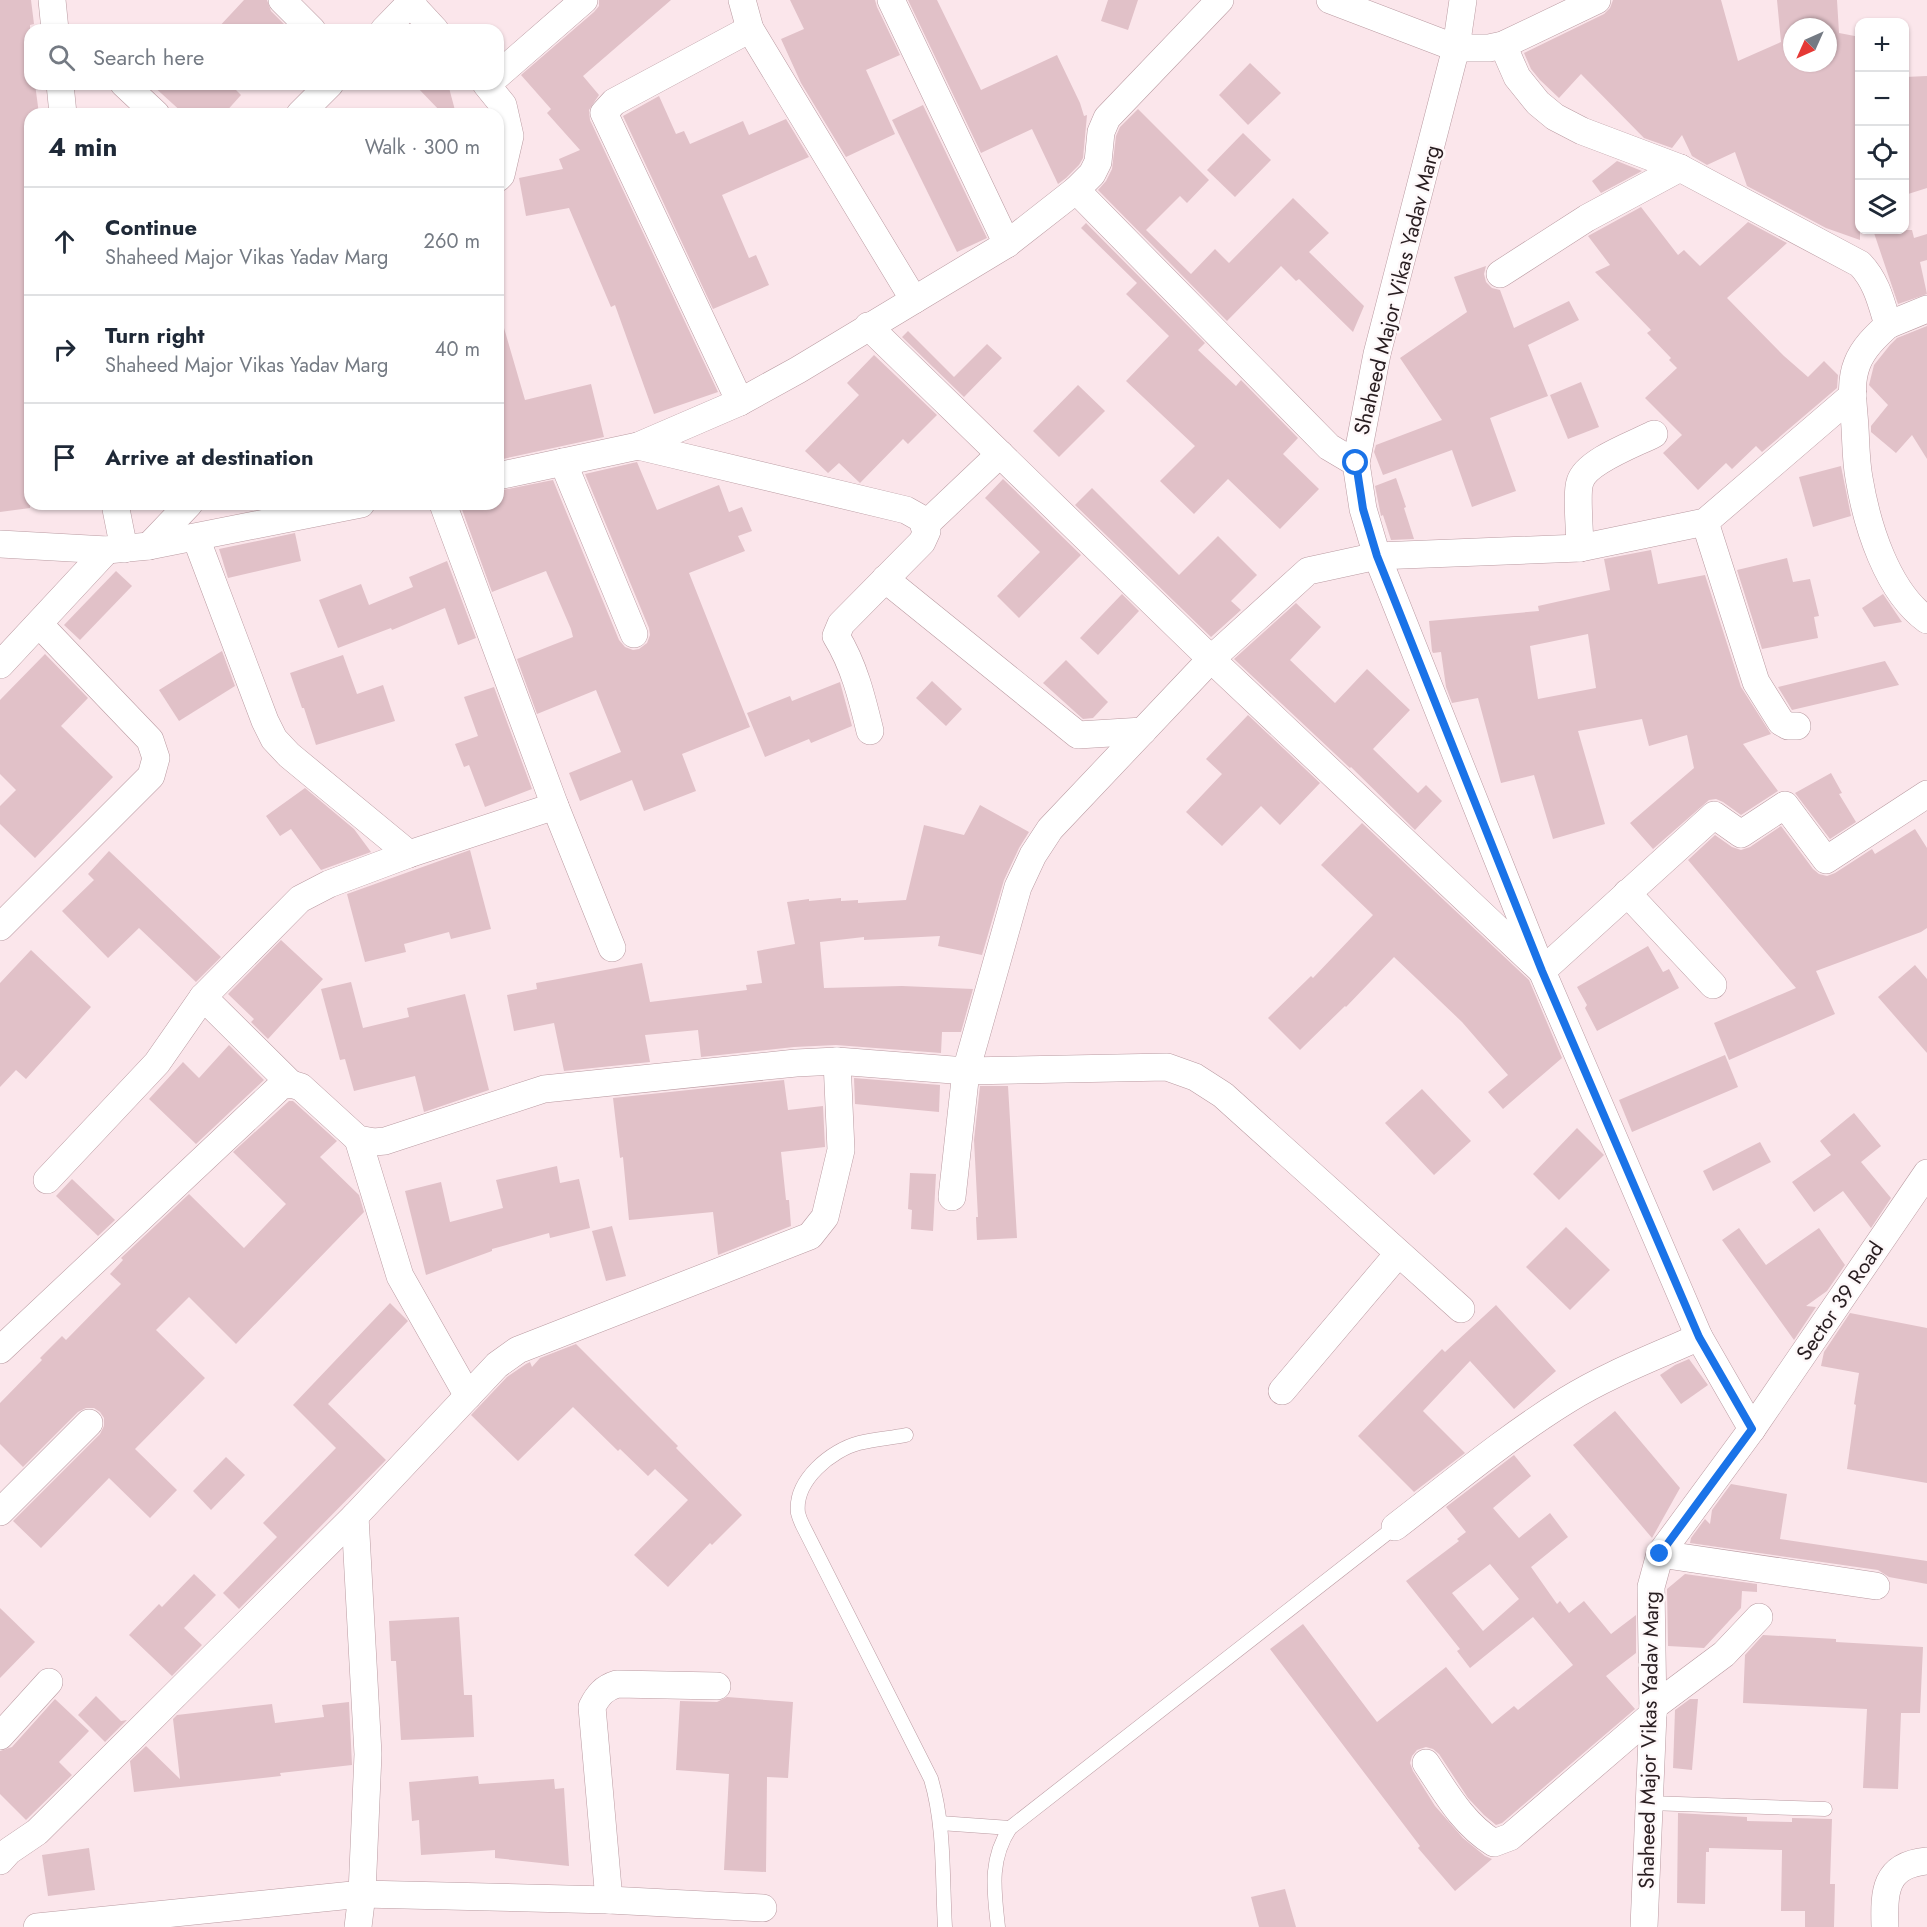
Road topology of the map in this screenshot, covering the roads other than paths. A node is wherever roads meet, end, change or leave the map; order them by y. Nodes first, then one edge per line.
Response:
1 (282, 0) edge
2 (584, 0) edge
3 (742, 0) edge
4 (891, 0) edge
5 (1220, 0) edge
6 (1330, 0) edge
7 (1462, 0) edge
8 (1596, 0) edge
9 (411, 2) edge
10 (1364, 6) edge
11 (306, 24) edge
12 (390, 24) edge
13 (430, 24) edge
14 (750, 29) junction
15 (1503, 45) junction
16 (1456, 48) junction
17 (504, 70) edge
18 (61, 90) edge
19 (130, 90) edge
20 (324, 90) edge
21 (492, 90) edge
22 (62, 108) edge
23 (150, 108) edge
24 (306, 108) edge
25 (504, 108) edge
26 (504, 109) edge
27 (504, 162) edge
28 (1680, 168) junction
29 (1076, 190) junction
30 (1007, 244) junction
31 (1500, 274) dead end
32 (914, 300) junction
33 (1927, 309) edge
34 (1888, 325) junction
35 (868, 327) junction
36 (1853, 395) junction
37 (740, 402) junction
38 (1654, 434) dead end
39 (638, 446) junction
40 (1000, 454) junction
41 (563, 462) junction
42 (1356, 463) junction
43 (504, 475) edge
44 (118, 510) edge
45 (181, 510) edge
46 (332, 510) edge
47 (445, 510) edge
48 (1705, 522) junction
49 (924, 526) junction
50 (196, 538) junction
51 (0, 544) edge
52 (127, 548) junction
53 (1580, 548) junction
54 (1377, 556) junction
55 (885, 579) junction
56 (1927, 620) edge
57 (39, 624) junction
58 (634, 634) dead end
59 (1211, 659) junction
60 (0, 665) edge
61 (1797, 726) dead end
62 (870, 731) dead end
63 (1143, 731) junction
64 (1927, 794) edge
65 (555, 806) junction
66 (409, 854) junction
67 (1627, 893) junction
68 (0, 927) edge
69 (612, 948) dead end
70 (1542, 971) junction
71 (1713, 985) dead end
72 (203, 998) junction
73 (837, 1060) junction
74 (966, 1071) junction
75 (291, 1084) junction
76 (358, 1139) junction
77 (1927, 1173) edge
78 (47, 1180) dead end
79 (952, 1197) dead end
80 (1398, 1254) junction
81 (1461, 1309) dead end
82 (1699, 1337) junction
83 (0, 1350) edge
84 (1282, 1391) dead end
85 (468, 1396) junction
86 (89, 1423) dead end
87 (1752, 1429) junction
88 (906, 1435) dead end
89 (0, 1512) edge
90 (355, 1516) junction
91 (1395, 1527) joint
92 (1660, 1554) junction
93 (1876, 1586) dead end
94 (1760, 1617) dead end
95 (49, 1682) dead end
96 (717, 1686) dead end
97 (1653, 1711) junction
98 (0, 1736) edge
99 (1426, 1763) dead end
100 (1649, 1803) junction
101 (1825, 1809) dead end
102 (940, 1823) junction
103 (1010, 1828) junction
104 (0, 1861) edge
105 (1927, 1861) edge
106 (362, 1894) junction
107 (609, 1900) junction
108 (763, 1908) dead end
109 (37, 1927) edge
110 (358, 1927) edge
111 (945, 1927) edge
112 (998, 1927) edge
113 (1644, 1927) edge
114 (1885, 1927) edge

1 - 11 street
2 - 17 street
3 - 14 street
4 - 30 street
5 - 29 street
6 - 10 street
7 - 16 street, Shaheed Major Vikas Yadav Marg
8 - 15 street
9 - 12 street
9 - 13 street
10 - 16 street
14 - 32 street
14 - 37 street
15 - 16 street
15 - 28 street
16 - 42 street, Shaheed Major Vikas Yadav Marg
18 - 22 street
19 - 23 street
20 - 24 street
21 - 25 street
26 - 27 street
28 - 31 street
28 - 34 street
29 - 30 street
29 - 42 street
30 - 32 street
32 - 35 street
33 - 34 street
34 - 36 street
35 - 37 street
35 - 40 street
36 - 48 street
36 - 56 street
37 - 39 street
38 - 53 street
39 - 41 street
39 - 49 street
40 - 49 street
40 - 59 street
41 - 43 street
41 - 58 street
42 - 54 street, Shaheed Major Vikas Yadav Marg
44 - 52 street
45 - 52 street
46 - 50 street
47 - 65 street
48 - 53 street
48 - 61 street
49 - 55 street
50 - 52 street
50 - 66 street
51 - 52 street
52 - 57 street
53 - 54 street
54 - 59 street
54 - 70 street, Shaheed Major Vikas Yadav Marg
55 - 62 street
55 - 63 street
57 - 60 street
57 - 68 street
59 - 63 street
59 - 70 street
63 - 74 street
64 - 67 street
65 - 66 street
65 - 69 street
66 - 72 street
67 - 70 street
67 - 71 street
70 - 82 street, Shaheed Major Vikas Yadav Marg
72 - 75 street
72 - 78 street
73 - 74 street
73 - 76 street
73 - 85 street
74 - 79 street
74 - 80 street
75 - 76 street
75 - 83 street
76 - 85 street
77 - 87 street, Sector 39 Road
80 - 81 street
80 - 84 street
82 - 87 street, Shaheed Major Vikas Yadav Marg
82 - 91 street
85 - 90 street
86 - 89 street
87 - 92 street, Shaheed Major Vikas Yadav Marg
88 - 102 lane
90 - 104 street
90 - 106 street
91 - 103 lane
92 - 93 street
92 - 97 street, Shaheed Major Vikas Yadav Marg
94 - 97 street
95 - 98 street
96 - 107 street
97 - 99 street
97 - 100 street, Shaheed Major Vikas Yadav Marg
100 - 101 lane
100 - 113 street, Shaheed Major Vikas Yadav Marg
102 - 103 lane
102 - 111 lane
103 - 112 lane
105 - 114 street
106 - 107 street
106 - 109 street
106 - 110 street
107 - 108 street

